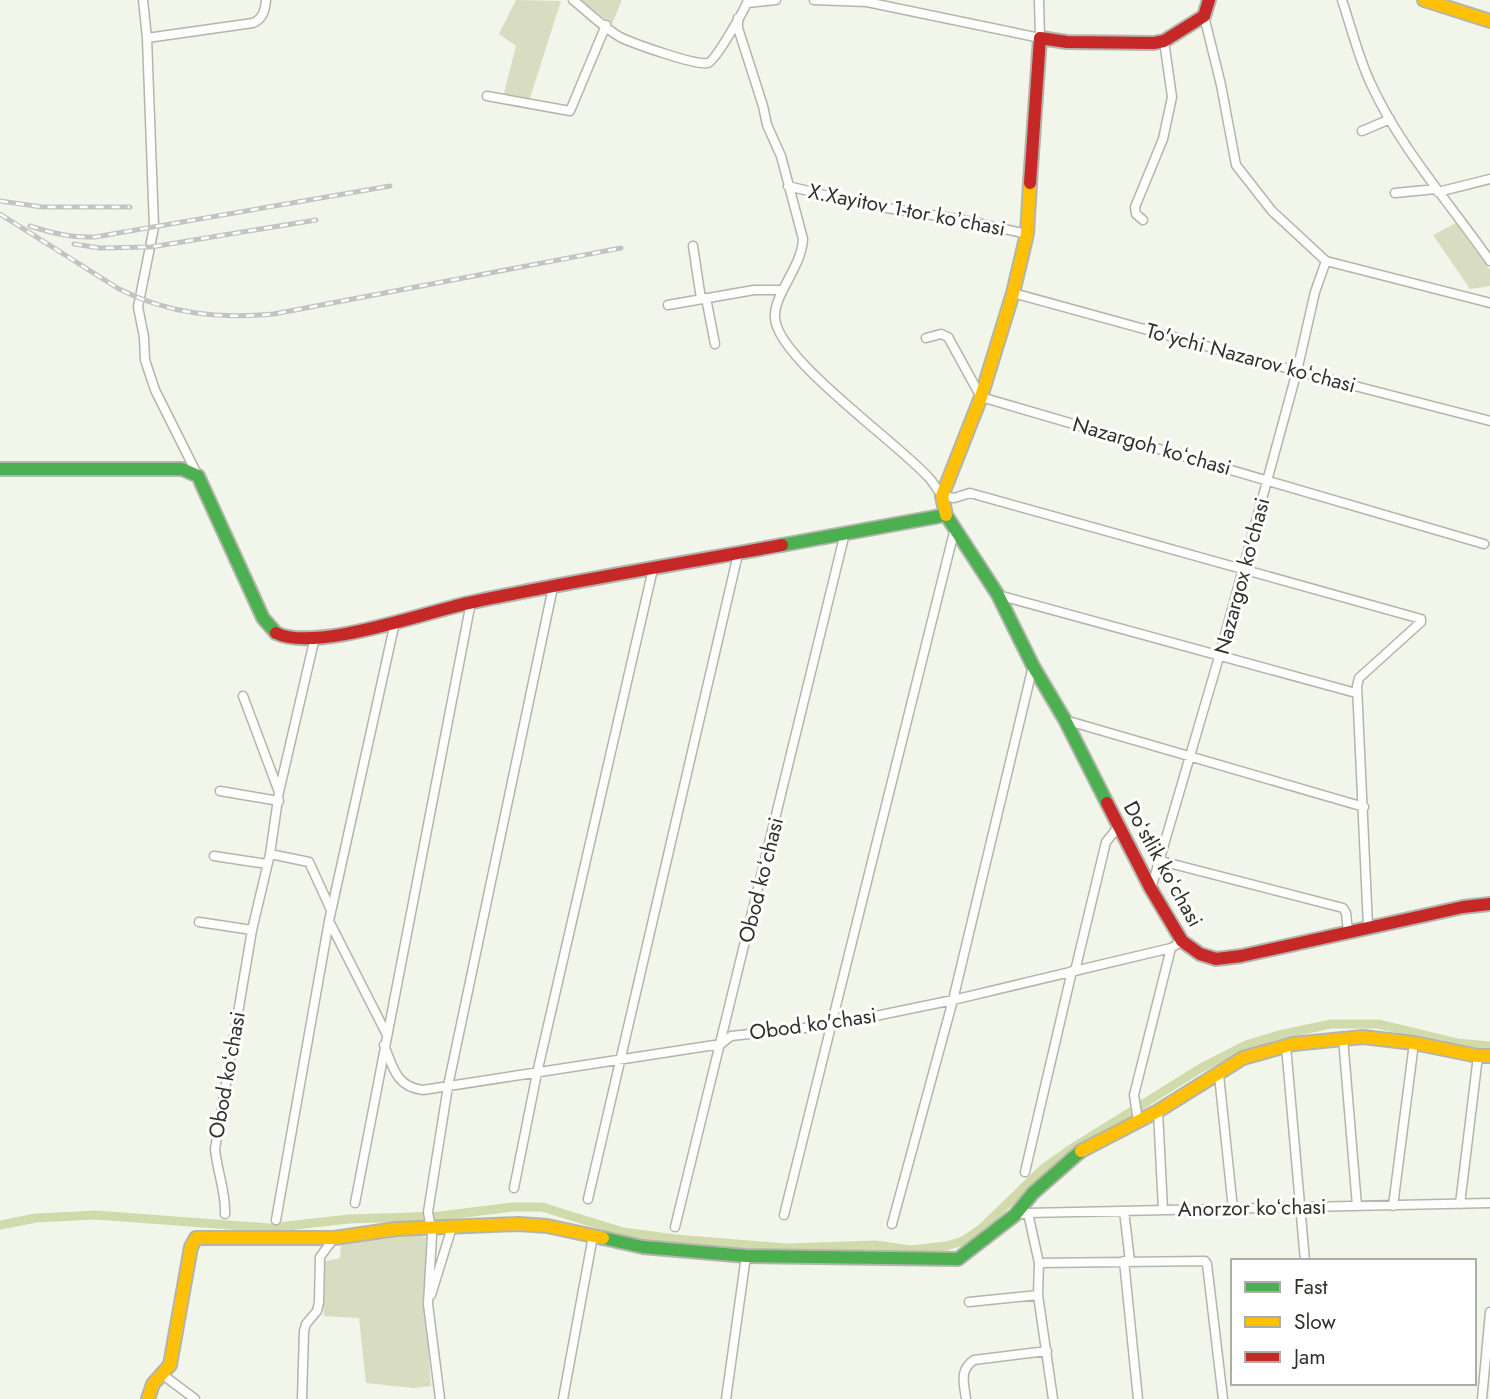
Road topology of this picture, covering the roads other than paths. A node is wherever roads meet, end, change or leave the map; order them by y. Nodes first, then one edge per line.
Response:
1 (144, 0) edge
2 (266, 0) edge
3 (573, 0) edge
4 (776, 0) edge
5 (814, 0) edge
6 (1039, 0) edge
7 (1209, 0) edge
8 (1342, 0) edge
9 (1424, 0) edge
10 (748, 2) edge
11 (1205, 16) junction
12 (738, 18) junction
13 (1490, 22) edge
14 (606, 25) junction
15 (147, 38) junction
16 (1040, 38) junction
17 (1164, 41) junction
18 (487, 96) dead end
19 (1390, 119) junction
20 (1362, 131) dead end
21 (1490, 179) edge
22 (788, 186) junction
23 (1437, 191) junction
24 (1395, 193) dead end
25 (1143, 220) dead end
26 (1027, 234) junction
27 (693, 246) dead end
28 (1326, 261) junction
29 (1490, 261) edge
30 (783, 290) junction
31 (1013, 293) junction
32 (704, 299) junction
33 (1490, 303) edge
34 (668, 305) dead end
35 (926, 338) dead end
36 (715, 344) dead end
37 (1297, 371) junction
38 (981, 397) junction
39 (1490, 421) edge
40 (0, 469) edge
41 (198, 476) junction
42 (1268, 480) junction
43 (942, 496) junction
44 (946, 515) junction
45 (955, 528) junction
46 (845, 533) junction
47 (1484, 544) dead end
48 (738, 554) junction
49 (653, 569) junction
50 (1243, 570) junction
51 (553, 587) junction
52 (998, 595) junction
53 (471, 602) junction
54 (395, 622) junction
55 (315, 637) junction
56 (1219, 657) junction
57 (1033, 666) junction
58 (1356, 693) junction
59 (243, 696) dead end
60 (1065, 720) junction
61 (1191, 755) junction
62 (220, 791) dead end
63 (279, 796) junction
64 (1364, 807) junction
65 (1119, 826) junction
66 (270, 854) junction
67 (214, 856) dead end
68 (1161, 861) junction
69 (267, 864) junction
70 (1151, 889) junction
71 (1490, 904) edge
72 (331, 910) junction
73 (329, 921) junction
74 (199, 922) dead end
75 (1368, 927) junction
76 (252, 930) junction
77 (1348, 931) junction
78 (1176, 944) junction
79 (1073, 971) junction
80 (953, 1000) junction
81 (832, 1025) junction
82 (386, 1033) junction
83 (1343, 1038) junction
84 (1414, 1043) junction
85 (721, 1044) junction
86 (384, 1045) junction
87 (1286, 1046) junction
88 (1484, 1056) edge
89 (621, 1060) junction
90 (537, 1073) junction
91 (1219, 1075) junction
92 (448, 1086) junction
93 (1158, 1111) junction
94 (1138, 1121) junction
95 (1025, 1172) dead end
96 (514, 1188) dead end
97 (588, 1199) dead end
98 (355, 1203) dead end
99 (1490, 1203) edge
100 (1460, 1204) junction
101 (1357, 1206) junction
102 (1393, 1206) junction
103 (1300, 1208) junction
104 (1233, 1209) junction
105 (1163, 1210) junction
106 (1124, 1211) junction
107 (225, 1214) dead end
108 (1021, 1214) junction
109 (784, 1215) dead end
110 (276, 1220) dead end
111 (429, 1221) junction
112 (892, 1224) dead end
113 (452, 1227) junction
114 (675, 1227) dead end
115 (593, 1236) junction
116 (334, 1238) junction
117 (746, 1256) junction
118 (1305, 1259) edge
119 (1127, 1261) junction
120 (1039, 1264) junction
121 (1038, 1294) junction
122 (969, 1302) dead end
123 (428, 1304) junction
124 (1490, 1312) edge
125 (1047, 1351) junction
126 (163, 1375) junction
127 (148, 1399) edge
128 (195, 1399) edge
129 (302, 1399) edge
130 (440, 1399) edge
131 (563, 1399) edge
132 (726, 1399) edge
133 (966, 1399) edge
134 (1053, 1399) edge
135 (1138, 1399) edge
136 (1223, 1399) edge
137 (1482, 1399) edge

1 - 15 street
2 - 15 street
3 - 14 street
4 - 10 street
5 - 16 street
6 - 16 street
7 - 11 street
8 - 19 street
9 - 13 street
10 - 12 street
11 - 17 street
11 - 28 street
12 - 14 street
12 - 22 street
14 - 18 street
15 - 41 street
16 - 17 street
16 - 26 street
17 - 25 street
19 - 20 street
19 - 23 street
21 - 23 street
22 - 26 street, X.Xayitov 1-tor koʼchasi
22 - 30 street
23 - 24 street
23 - 29 street
26 - 31 street
27 - 32 street
28 - 33 street
28 - 37 street, Nazargox ko'chasi
30 - 32 street
30 - 43 street
31 - 37 street, To'ychi Nazarov koʻchasi
31 - 38 street
32 - 34 street
32 - 36 street
35 - 38 street
37 - 39 street, To'ychi Nazarov koʻchasi
37 - 42 street, Nazargox ko'chasi
38 - 42 street, Nazargoh koʻchasi
38 - 43 street
40 - 41 street
41 - 55 street
42 - 47 street, Nazargoh koʻchasi
42 - 50 street, Nazargox ko'chasi
43 - 44 street
43 - 50 street
44 - 45 street, Doʻstlik koʻchasi
44 - 46 street
45 - 52 street, Doʻstlik koʻchasi
45 - 81 street
46 - 48 street
46 - 85 street, Obod koʻchasi
48 - 49 street
48 - 89 street
49 - 51 street
49 - 90 street
50 - 56 street, Nazargox ko'chasi
50 - 58 street
51 - 53 street
51 - 92 street
52 - 56 street
52 - 57 street, Doʻstlik koʻchasi
53 - 54 street
53 - 82 street
54 - 55 street
54 - 72 street
55 - 63 street, Obod koʻchasi
56 - 58 street
56 - 61 street, Nazargox ko'chasi
57 - 60 street, Doʻstlik koʻchasi
57 - 80 street
58 - 64 street
59 - 63 street
60 - 61 street
60 - 65 street, Doʻstlik koʻchasi
61 - 64 street
61 - 68 street, Nazargox ko'chasi
62 - 63 street
63 - 66 street, Obod koʻchasi
64 - 75 street
65 - 70 street, Doʻstlik koʻchasi
65 - 79 street
66 - 69 street, Obod koʻchasi
66 - 72 street
67 - 69 street
68 - 70 street, Nazargox ko'chasi
68 - 77 street
69 - 76 street, Obod koʻchasi
70 - 78 street, Doʻstlik koʻchasi
71 - 75 street, Doʻstlik koʻchasi
72 - 73 street
73 - 82 street
73 - 110 street
74 - 76 street
75 - 77 street, Doʻstlik koʻchasi
76 - 107 street, Obod koʻchasi
77 - 78 street, Doʻstlik koʻchasi
78 - 79 street, Obod ko'chasi
78 - 94 street
79 - 80 street, Obod ko'chasi
79 - 95 street
80 - 81 street, Obod ko'chasi
80 - 112 street
81 - 85 street, Obod ko'chasi
81 - 109 street
82 - 86 street
83 - 84 street
83 - 87 street
83 - 101 street
84 - 88 street
84 - 102 street
85 - 89 street, Obod ko'chasi
85 - 114 street, Obod koʻchasi
86 - 92 street, Obod ko'chasi
86 - 98 street
87 - 91 street
87 - 103 street
88 - 100 street
89 - 90 street, Obod ko'chasi
89 - 97 street
90 - 92 street, Obod ko'chasi
90 - 96 street
91 - 93 street
91 - 104 street
92 - 111 street
93 - 94 street
93 - 105 street
94 - 108 street
99 - 100 street, Anorzor koʻchasi
100 - 102 street, Anorzor koʻchasi
101 - 102 street, Anorzor koʻchasi
101 - 103 street, Anorzor koʻchasi
103 - 104 street, Anorzor koʻchasi
103 - 118 street
104 - 105 street, Anorzor koʻchasi
105 - 106 street, Anorzor koʻchasi
106 - 108 street, Anorzor koʻchasi
106 - 119 street
108 - 117 street
108 - 120 street
111 - 113 street
111 - 116 street
111 - 123 street
113 - 115 street
113 - 123 street
115 - 117 street
115 - 131 street
116 - 126 street
116 - 129 street
117 - 132 street
119 - 120 street
119 - 135 street
119 - 136 street
120 - 121 street
121 - 122 street
121 - 125 street
123 - 130 street
124 - 137 street
125 - 133 street
125 - 134 street
126 - 127 street
126 - 128 street

